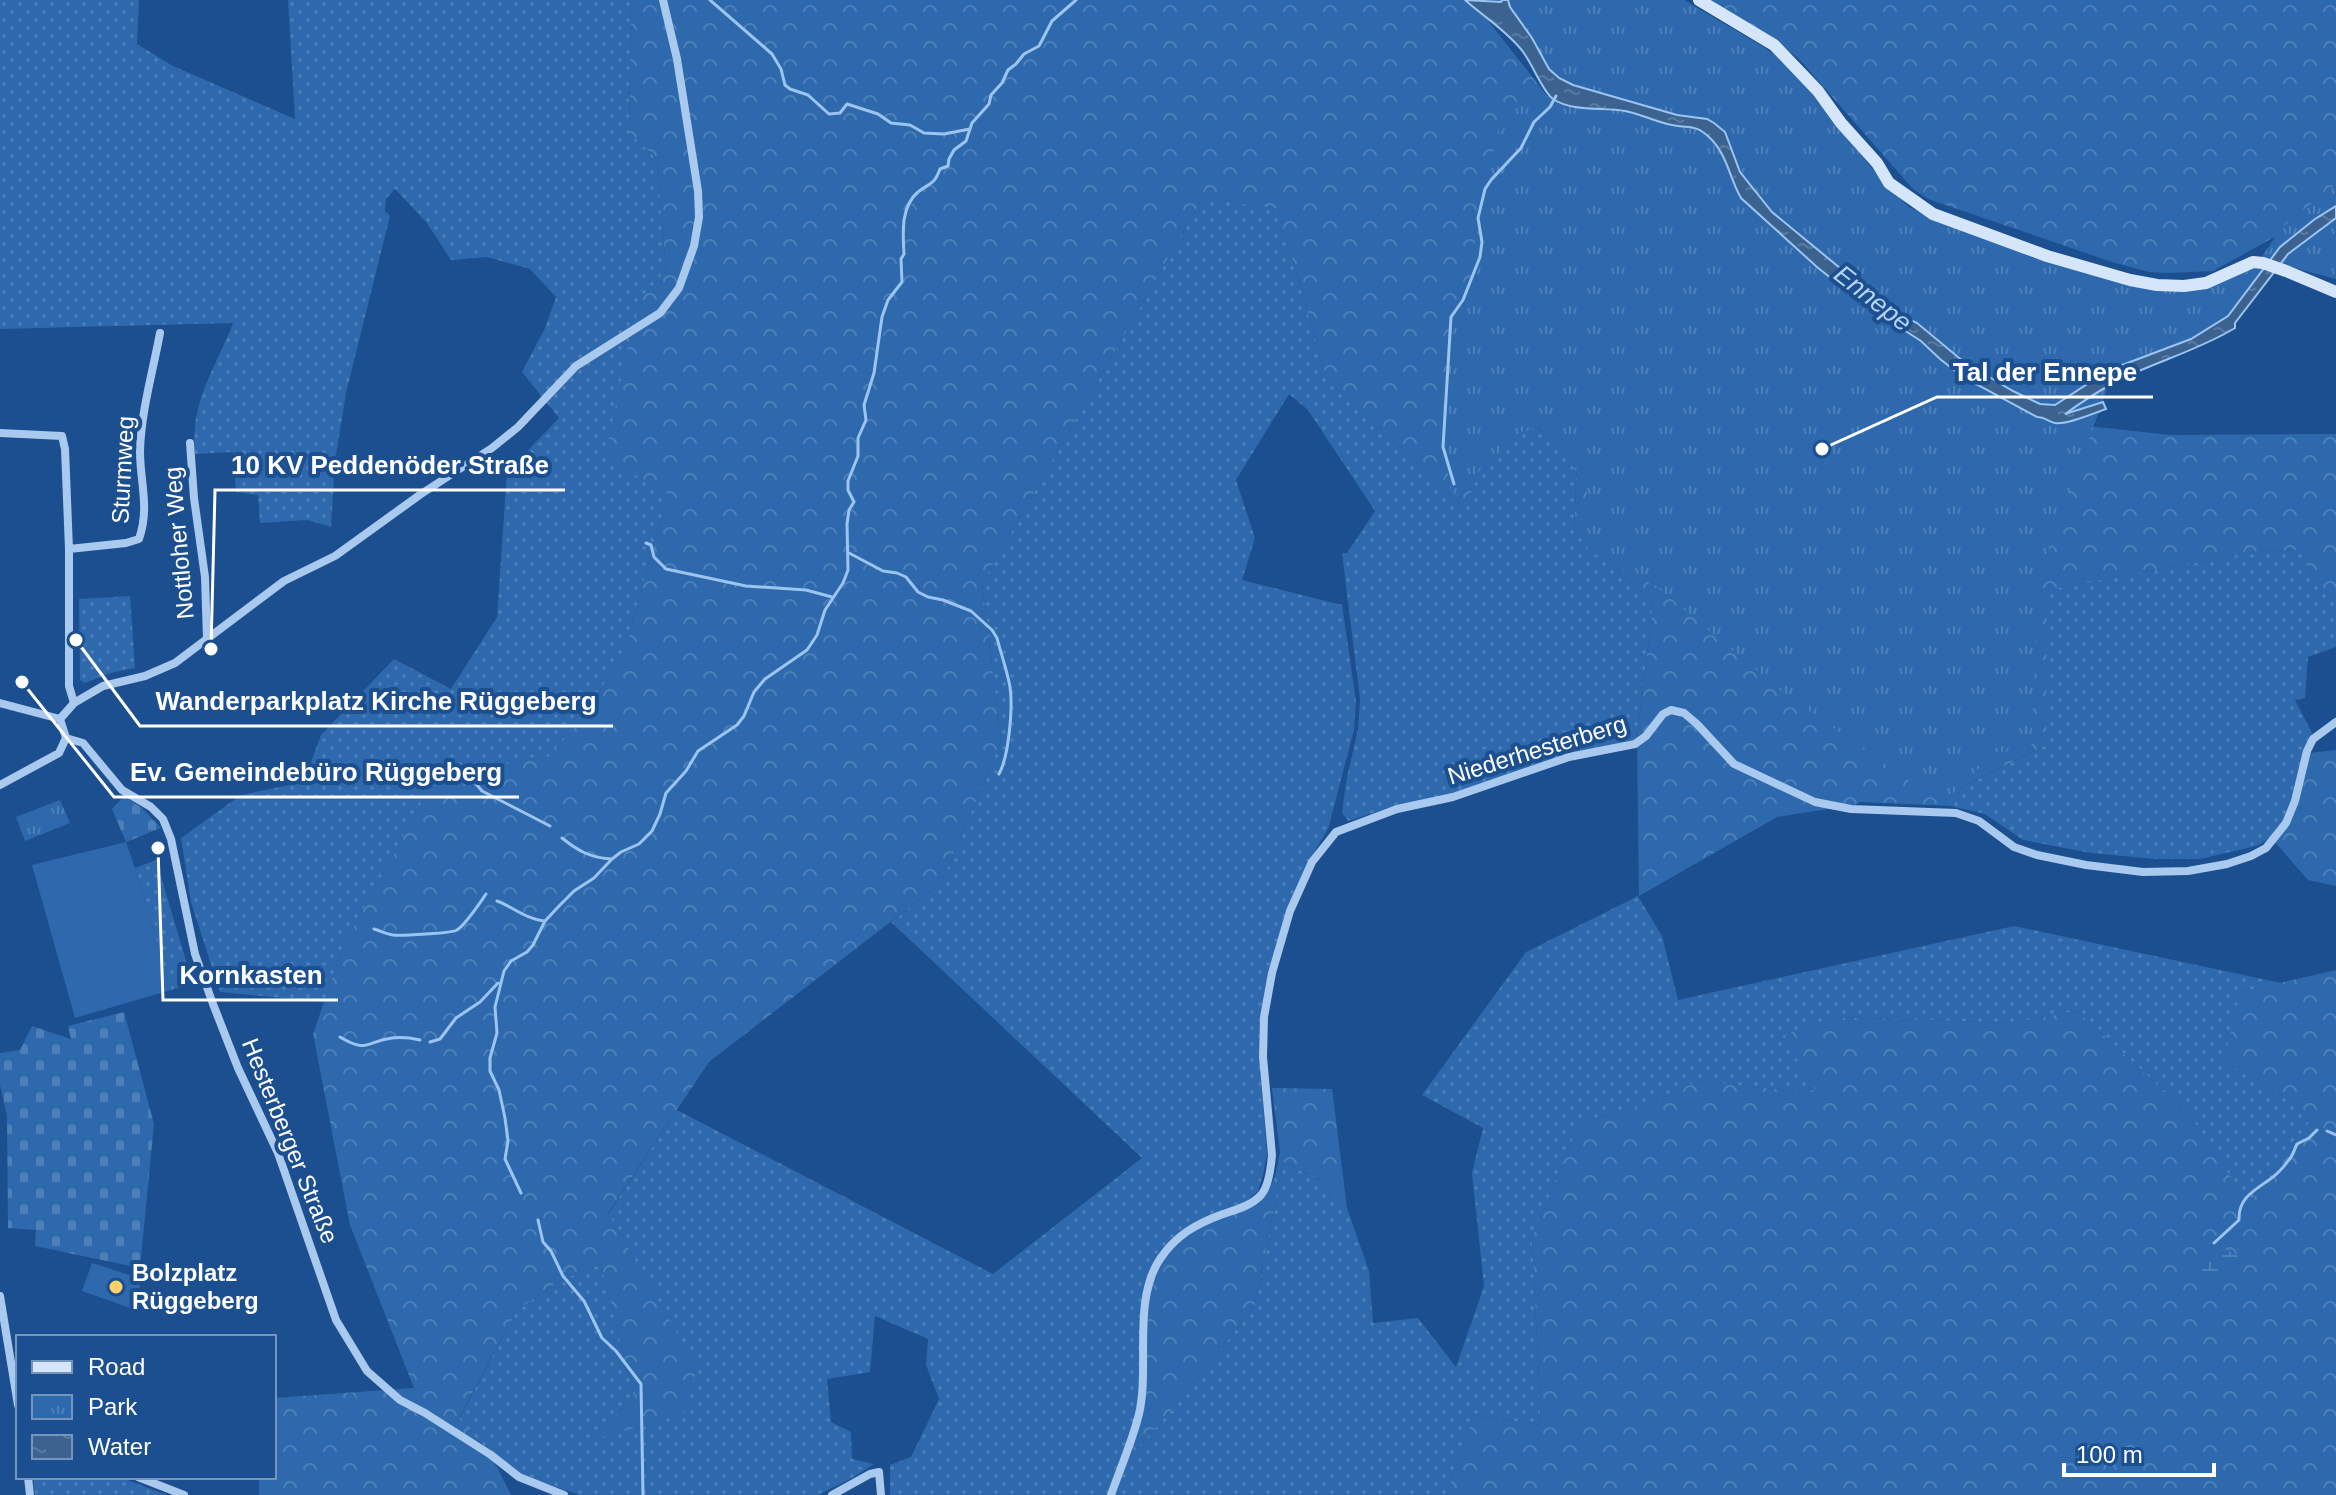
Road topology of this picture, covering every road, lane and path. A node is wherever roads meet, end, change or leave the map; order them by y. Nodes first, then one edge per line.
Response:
1 (663, 0) edge
2 (1699, 0) edge
3 (2336, 292) edge
4 (160, 333) dead end
5 (0, 433) edge
6 (190, 443) dead end
7 (69, 549) junction
8 (207, 639) junction
9 (0, 703) edge
10 (74, 703) junction
11 (60, 719) junction
12 (2336, 722) edge
13 (66, 738) junction
14 (0, 785) edge
15 (0, 1296) edge
16 (16, 1393) edge
17 (143, 1479) edge
18 (184, 1495) edge
19 (564, 1495) edge
20 (832, 1495) edge
21 (881, 1495) edge
22 (1111, 1495) edge

1 - 8 street
2 - 3 street
4 - 7 street, Sturmweg
5 - 7 street
6 - 8 street, Nottloher Weg
7 - 10 street
8 - 10 street
9 - 11 street
10 - 11 street
11 - 13 street
12 - 22 street, Niederhesterberg
13 - 14 street
13 - 19 street, Hesterberger Straße
15 - 16 street
17 - 18 street
20 - 21 street

